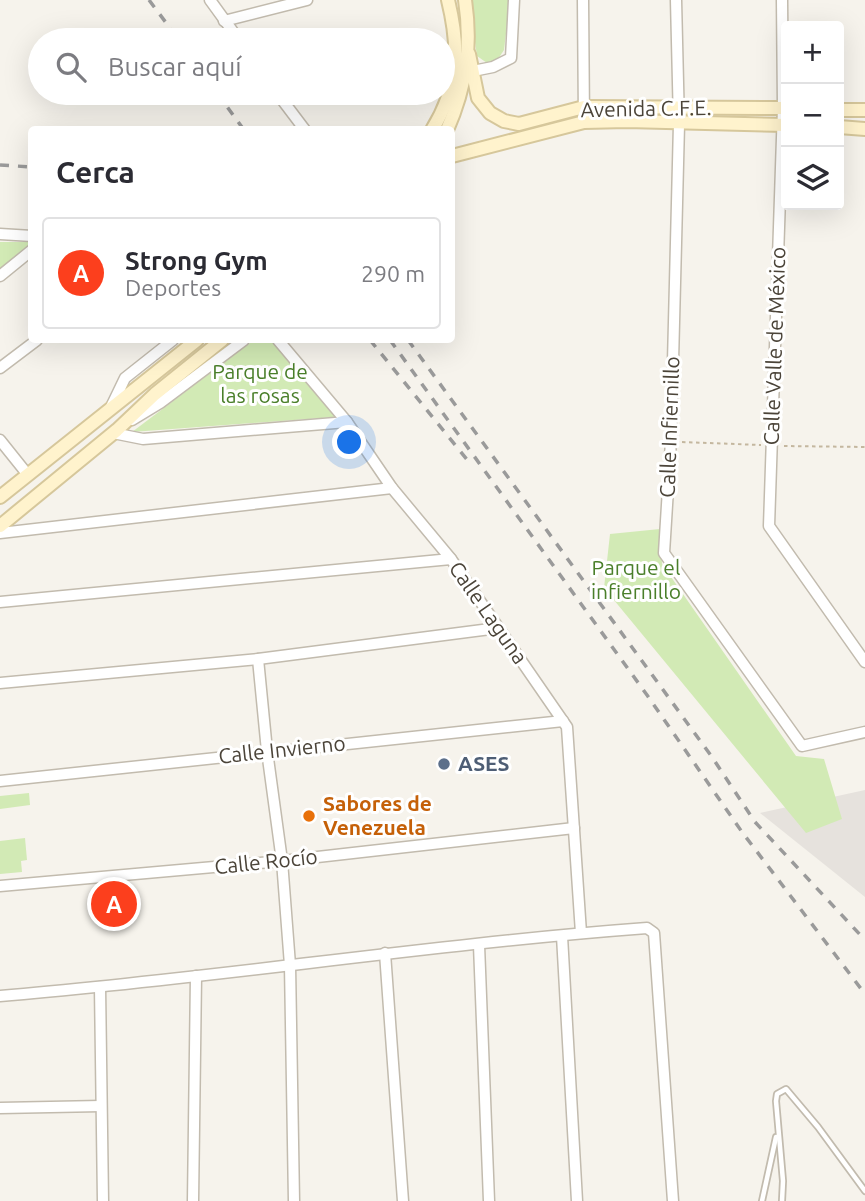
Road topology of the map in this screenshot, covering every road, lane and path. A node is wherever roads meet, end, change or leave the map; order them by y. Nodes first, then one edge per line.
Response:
1 (210, 0) edge
2 (307, 0) edge
3 (448, 0) edge
4 (465, 0) edge
5 (514, 0) edge
6 (583, 0) edge
7 (676, 0) edge
8 (782, 0) edge
9 (224, 20) junction
10 (230, 28) edge
11 (453, 28) edge
12 (469, 54) junction
13 (472, 71) junction
14 (784, 84) edge
15 (286, 105) edge
16 (446, 105) edge
17 (584, 107) junction
18 (678, 107) junction
19 (781, 108) edge
20 (844, 110) edge
21 (865, 110) edge
22 (584, 122) junction
23 (679, 124) junction
24 (781, 125) edge
25 (302, 126) edge
26 (434, 126) edge
27 (449, 126) edge
28 (844, 128) edge
29 (865, 129) edge
30 (783, 147) edge
31 (455, 155) edge
32 (0, 234) edge
33 (28, 236) edge
34 (28, 253) edge
35 (0, 276) edge
36 (33, 343) edge
37 (169, 343) edge
38 (193, 343) edge
39 (218, 343) edge
40 (240, 343) edge
41 (280, 343) edge
42 (0, 368) edge
43 (110, 409) junction
44 (346, 422) junction
45 (115, 432) junction
46 (0, 440) edge
47 (28, 475) junction
48 (392, 488) junction
49 (0, 497) edge
50 (0, 526) edge
51 (0, 533) edge
52 (451, 559) junction
53 (0, 602) edge
54 (498, 628) junction
55 (258, 659) junction
56 (865, 662) edge
57 (0, 683) edge
58 (563, 721) junction
59 (865, 732) edge
60 (267, 751) junction
61 (0, 781) edge
62 (573, 828) junction
63 (282, 860) junction
64 (0, 887) edge
65 (581, 933) junction
66 (562, 936) junction
67 (479, 945) junction
68 (385, 953) junction
69 (290, 965) junction
70 (196, 976) junction
71 (100, 987) junction
72 (0, 996) edge
73 (101, 1107) junction
74 (0, 1108) edge
75 (777, 1133) junction
76 (865, 1191) edge
77 (103, 1201) edge
78 (192, 1201) edge
79 (294, 1201) edge
80 (403, 1201) edge
81 (489, 1201) edge
82 (577, 1201) edge
83 (673, 1201) edge
84 (762, 1201) edge
85 (782, 1201) edge

1 - 9 street
2 - 9 street
3 - 11 main road
4 - 12 main road
5 - 13 street
6 - 17 street
7 - 18 street, Calle Infiernillo
8 - 14 street, Calle Valle de México
9 - 10 street
12 - 13 main road, Avenida C.F.E.
12 - 27 main road
13 - 17 main road, Avenida C.F.E.
15 - 25 street
16 - 26 main road
17 - 18 main road, Avenida C.F.E.
17 - 22 street
18 - 19 main road, Avenida C.F.E.
18 - 23 street, Calle Infiernillo
20 - 21 main road
22 - 23 main road, Avenida C.F.E.
22 - 31 main road, Avenida C.F.E.
23 - 24 main road, Avenida C.F.E.
23 - 59 street, Calle Infiernillo
28 - 29 main road
30 - 56 street, Calle Valle de México
32 - 33 street
34 - 35 street
36 - 42 street
37 - 43 street
38 - 43 main road
39 - 45 main road
40 - 45 street
41 - 44 street, Calle Laguna
43 - 47 main road
44 - 45 street
44 - 48 street, Calle Laguna
45 - 50 main road
46 - 47 street
47 - 49 main road
48 - 51 street
48 - 52 street, Calle Laguna
52 - 53 street
52 - 54 street, Calle Laguna
54 - 55 street
54 - 58 street, Calle Laguna
55 - 57 street
55 - 60 street
58 - 60 street, Calle Invierno
58 - 62 street, Calle Laguna
60 - 61 street, Calle Invierno
60 - 63 street
62 - 63 street, Calle Rocío
62 - 65 street, Calle Laguna
63 - 64 street, Calle Rocío
63 - 69 street
65 - 66 street
65 - 83 street
66 - 67 street
66 - 82 street
67 - 68 street
67 - 81 street
68 - 69 street
68 - 80 street
69 - 70 street
69 - 79 street
70 - 71 street
70 - 78 street
71 - 72 street
71 - 73 street
73 - 74 street
73 - 77 street
75 - 76 lane
75 - 84 lane
75 - 85 lane

